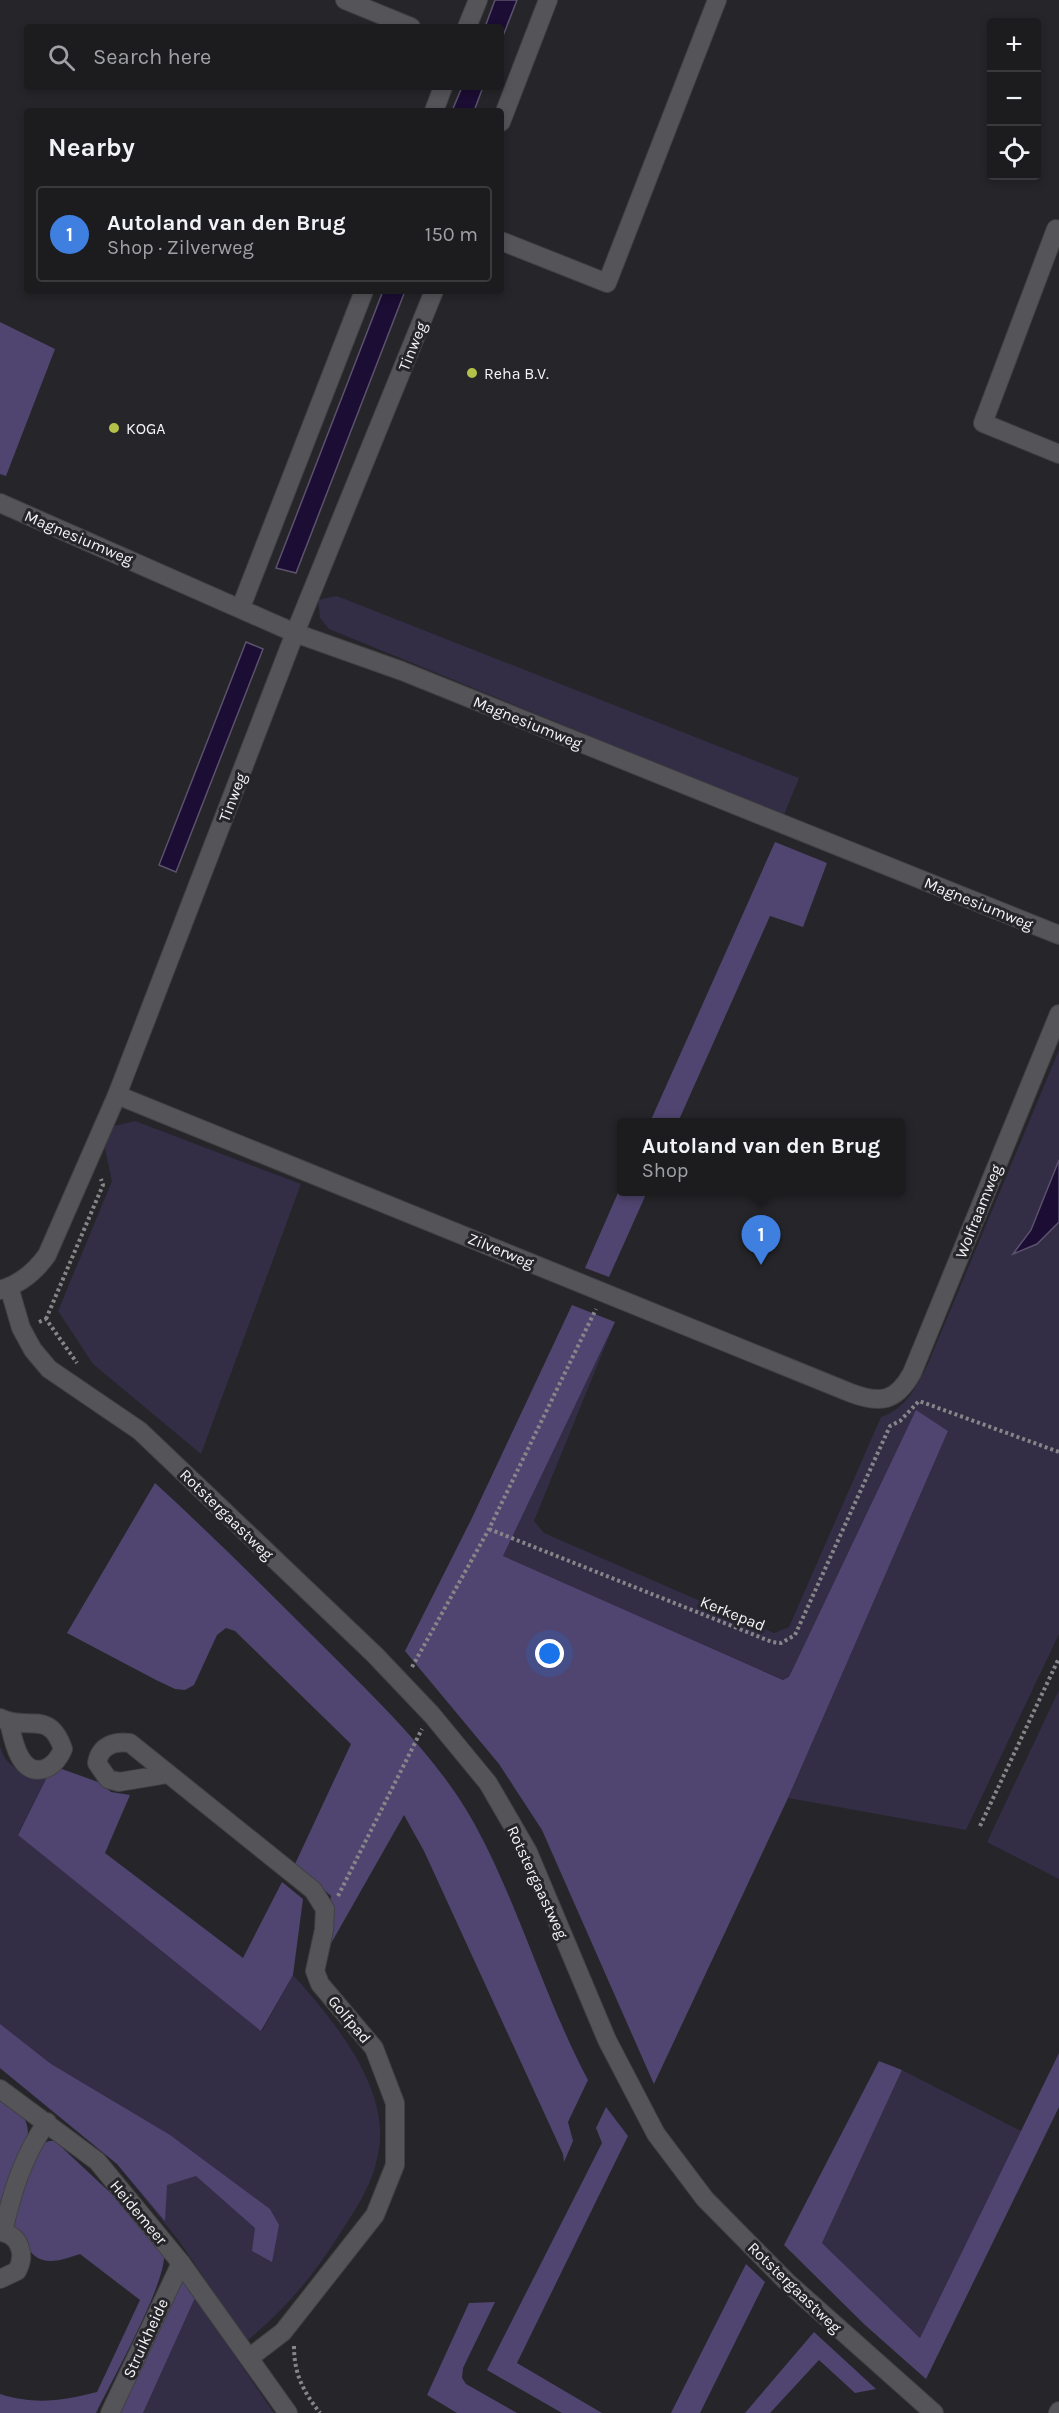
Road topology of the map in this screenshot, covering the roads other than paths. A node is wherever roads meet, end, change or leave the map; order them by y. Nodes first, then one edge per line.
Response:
1 (345, 0) edge
2 (478, 0) edge
3 (548, 0) edge
4 (717, 0) edge
5 (404, 24) edge
6 (468, 24) edge
7 (442, 90) edge
8 (435, 108) edge
9 (504, 114) edge
10 (1056, 229) dead end
11 (504, 242) edge
12 (363, 294) edge
13 (433, 294) edge
14 (1059, 454) edge
15 (0, 503) edge
16 (241, 607) junction
17 (295, 633) junction
18 (1059, 935) edge
19 (1059, 1014) edge
20 (117, 1095) junction
21 (4, 1289) edge
22 (885, 1399) joint
23 (167, 1774) dead end
24 (0, 2089) edge
25 (47, 2122) junction
26 (2, 2232) edge
27 (181, 2263) junction
28 (0, 2278) edge
29 (249, 2358) junction
30 (110, 2413) edge
31 (288, 2413) edge
32 (934, 2413) edge

1 - 5 street
2 - 6 street
3 - 9 street
4 - 11 street
7 - 8 street
10 - 14 street
12 - 16 street
13 - 17 street, Tinweg
15 - 16 street, Magnesiumweg
16 - 17 street, Magnesiumweg
17 - 18 street, Magnesiumweg
17 - 20 street, Tinweg
19 - 22 street, Wolfraamweg
20 - 21 street, Tinweg
20 - 22 street, Zilverweg
21 - 32 street, Rotstergaastweg
23 - 29 street, Golfpad
24 - 25 street, Heidemeer
25 - 26 street
25 - 27 street, Heidemeer
26 - 28 street
27 - 29 street, Heidemeer
27 - 30 street, Struikheide
29 - 31 street, Heidemeer

